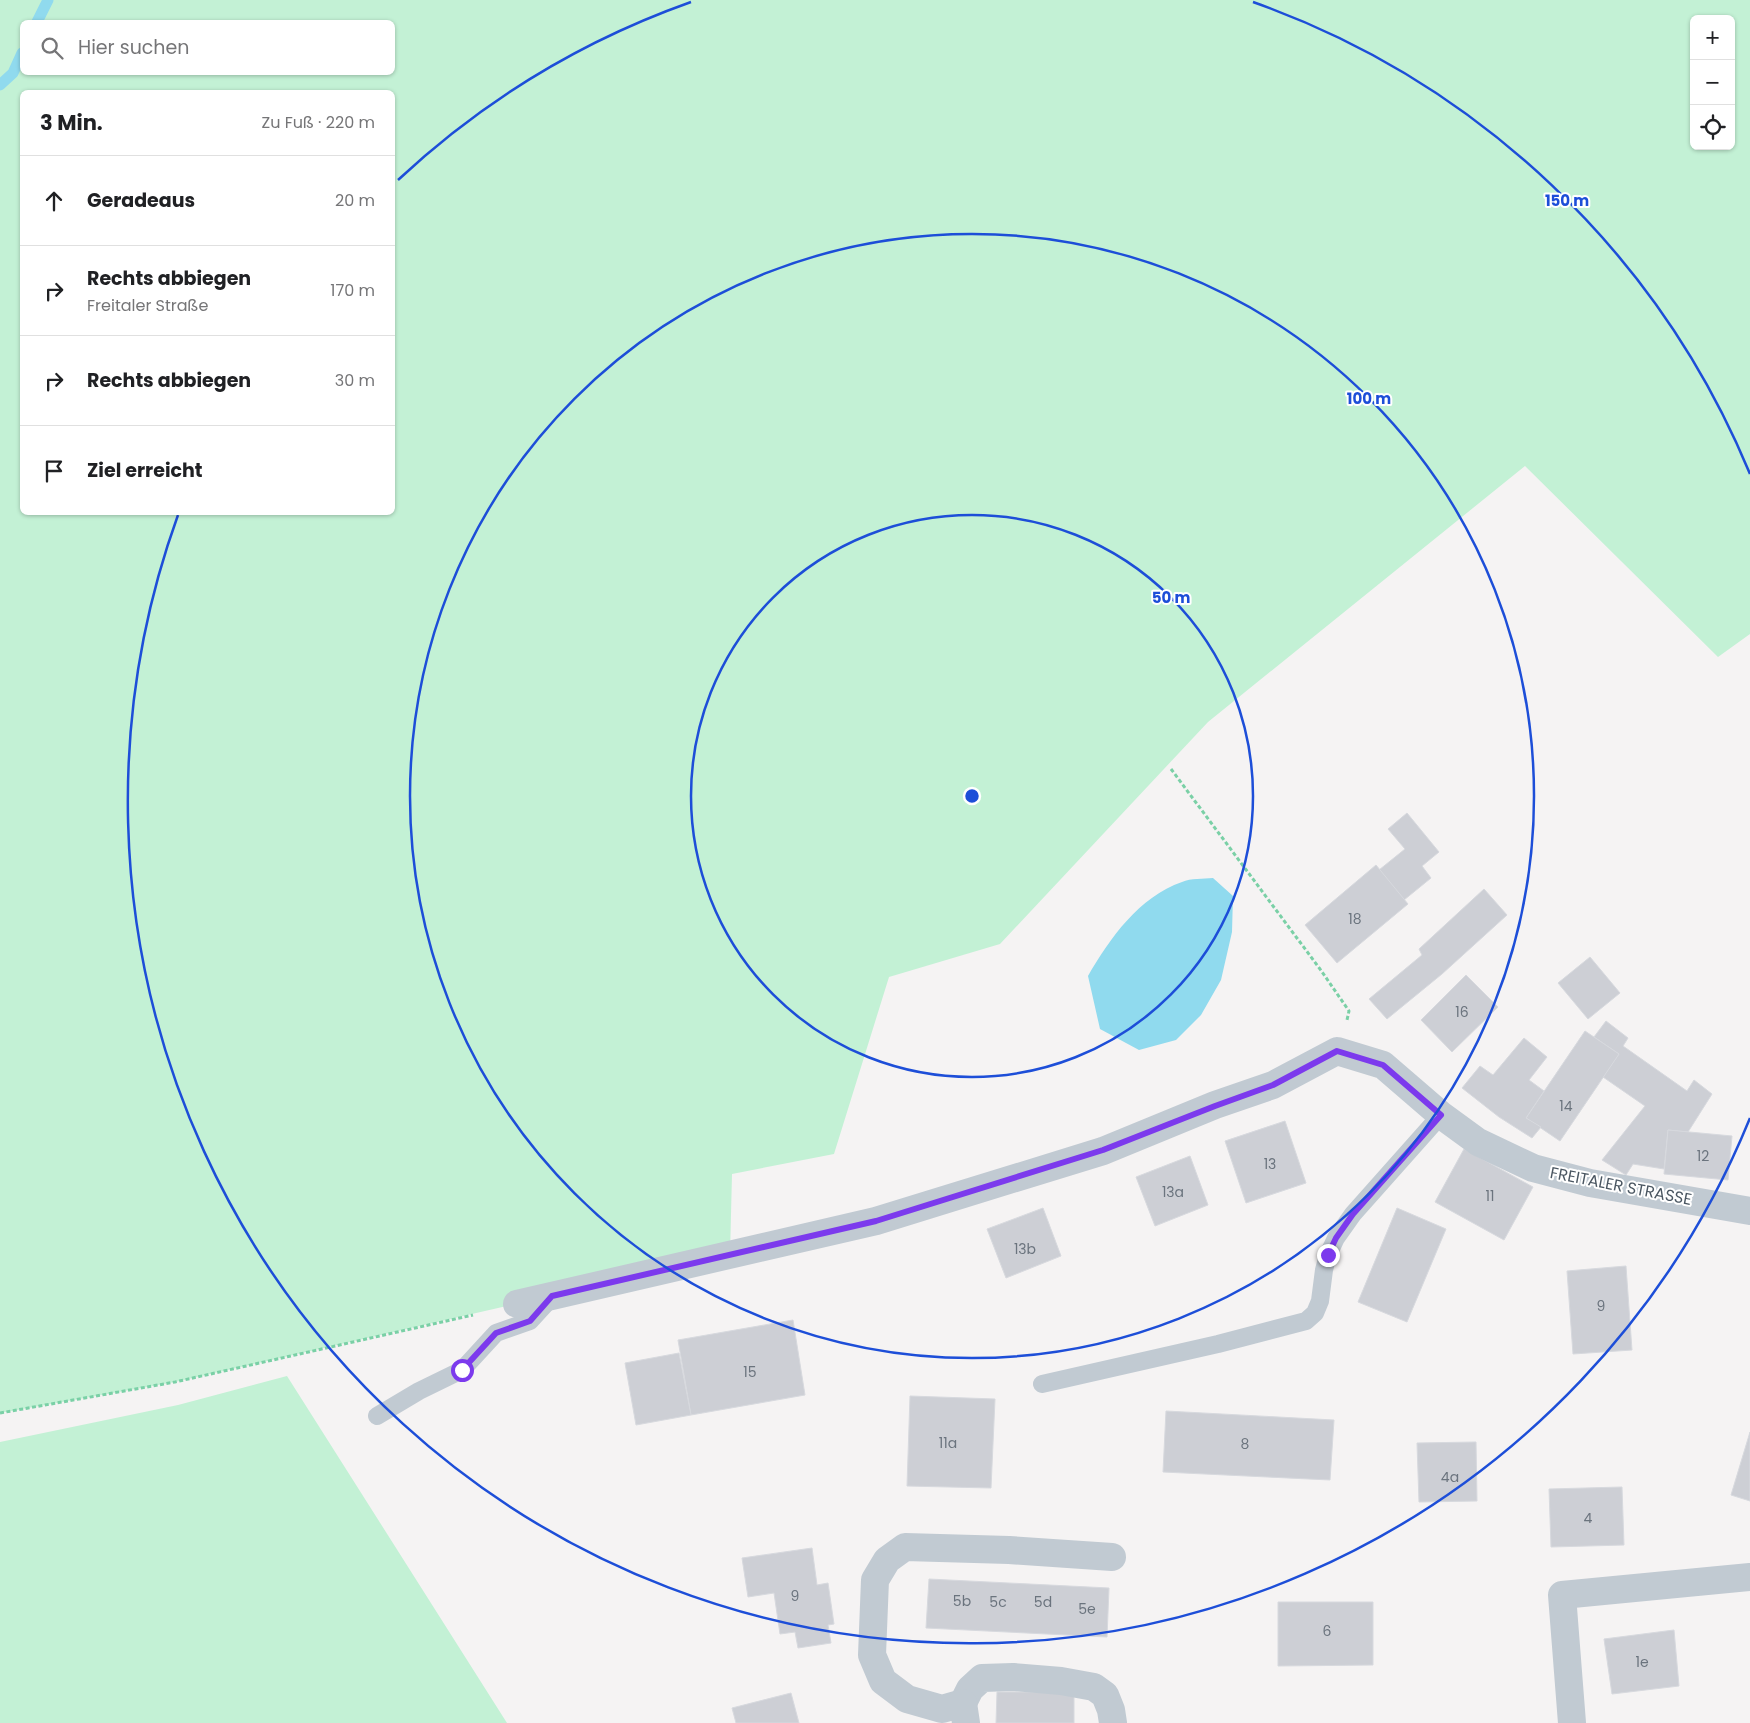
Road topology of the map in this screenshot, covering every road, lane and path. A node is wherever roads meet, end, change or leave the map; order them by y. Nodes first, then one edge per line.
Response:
1 (1172, 769) dead end
2 (1337, 1051) junction
3 (1441, 1115) junction
4 (1750, 1211) edge
5 (552, 1296) junction
6 (518, 1304) joint
7 (1042, 1384) dead end
8 (0, 1414) edge
9 (377, 1416) dead end
10 (1112, 1557) dead end
11 (1750, 1577) edge
12 (964, 1713) edge
13 (1113, 1723) edge
14 (1572, 1723) edge

1 - 2 path
2 - 3 street, FREITALER STRASSE
2 - 5 street
3 - 4 street, FREITALER STRASSE
3 - 7 lane
5 - 6 street
5 - 9 lane
6 - 8 path
10 - 12 street
11 - 14 street
12 - 13 street

